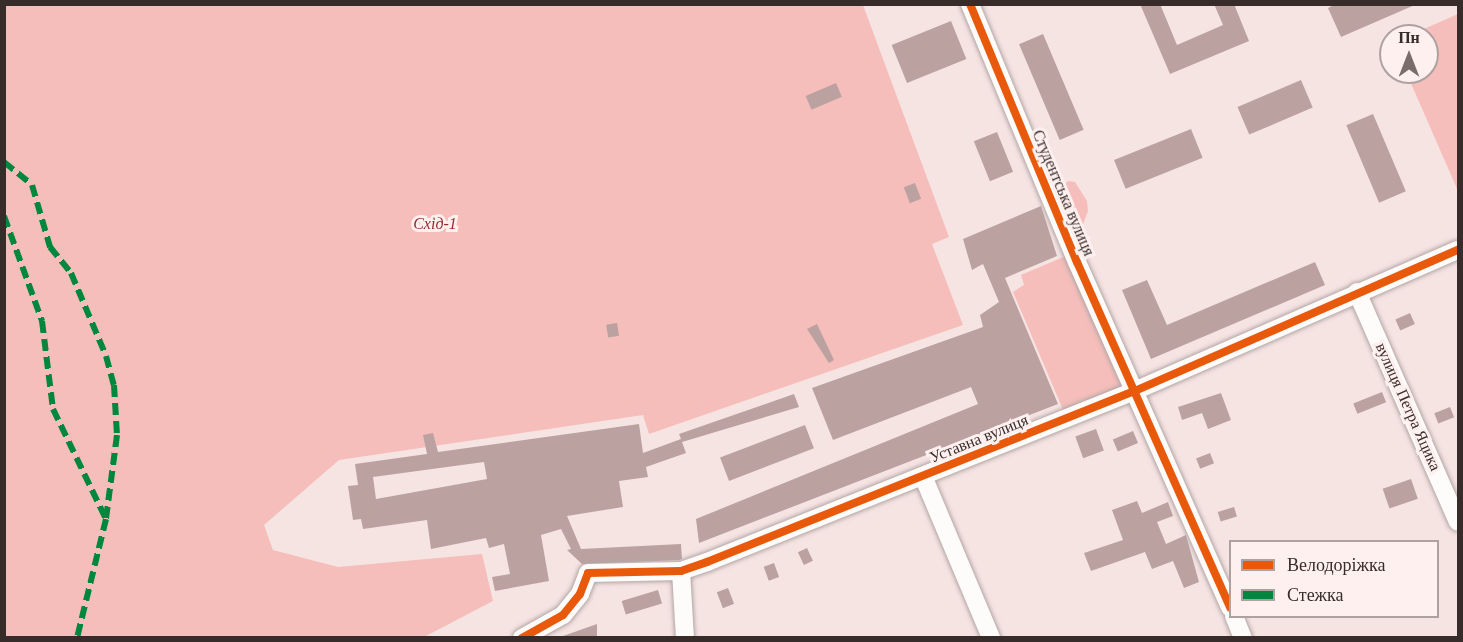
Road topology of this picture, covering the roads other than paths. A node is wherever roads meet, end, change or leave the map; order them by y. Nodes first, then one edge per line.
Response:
1 (970, 4) edge
2 (1458, 249) edge
3 (1357, 291) junction
4 (1137, 390) junction
5 (923, 476) junction
6 (1458, 522) edge
7 (681, 571) junction
8 (1229, 606) edge
9 (1235, 618) edge
10 (522, 638) edge
11 (685, 638) edge
12 (991, 638) edge
13 (1243, 638) edge

1 - 4 street, Студентська вулиця
2 - 3 street, Уставна вулиця
3 - 4 street, Уставна вулиця
3 - 6 street, вулиця Петра Яцика
4 - 5 street, Уставна вулиця
4 - 8 street, Студентська вулиця
5 - 7 street, Уставна вулиця
5 - 12 street
7 - 10 street, Уставна вулиця
7 - 11 street
9 - 13 street

